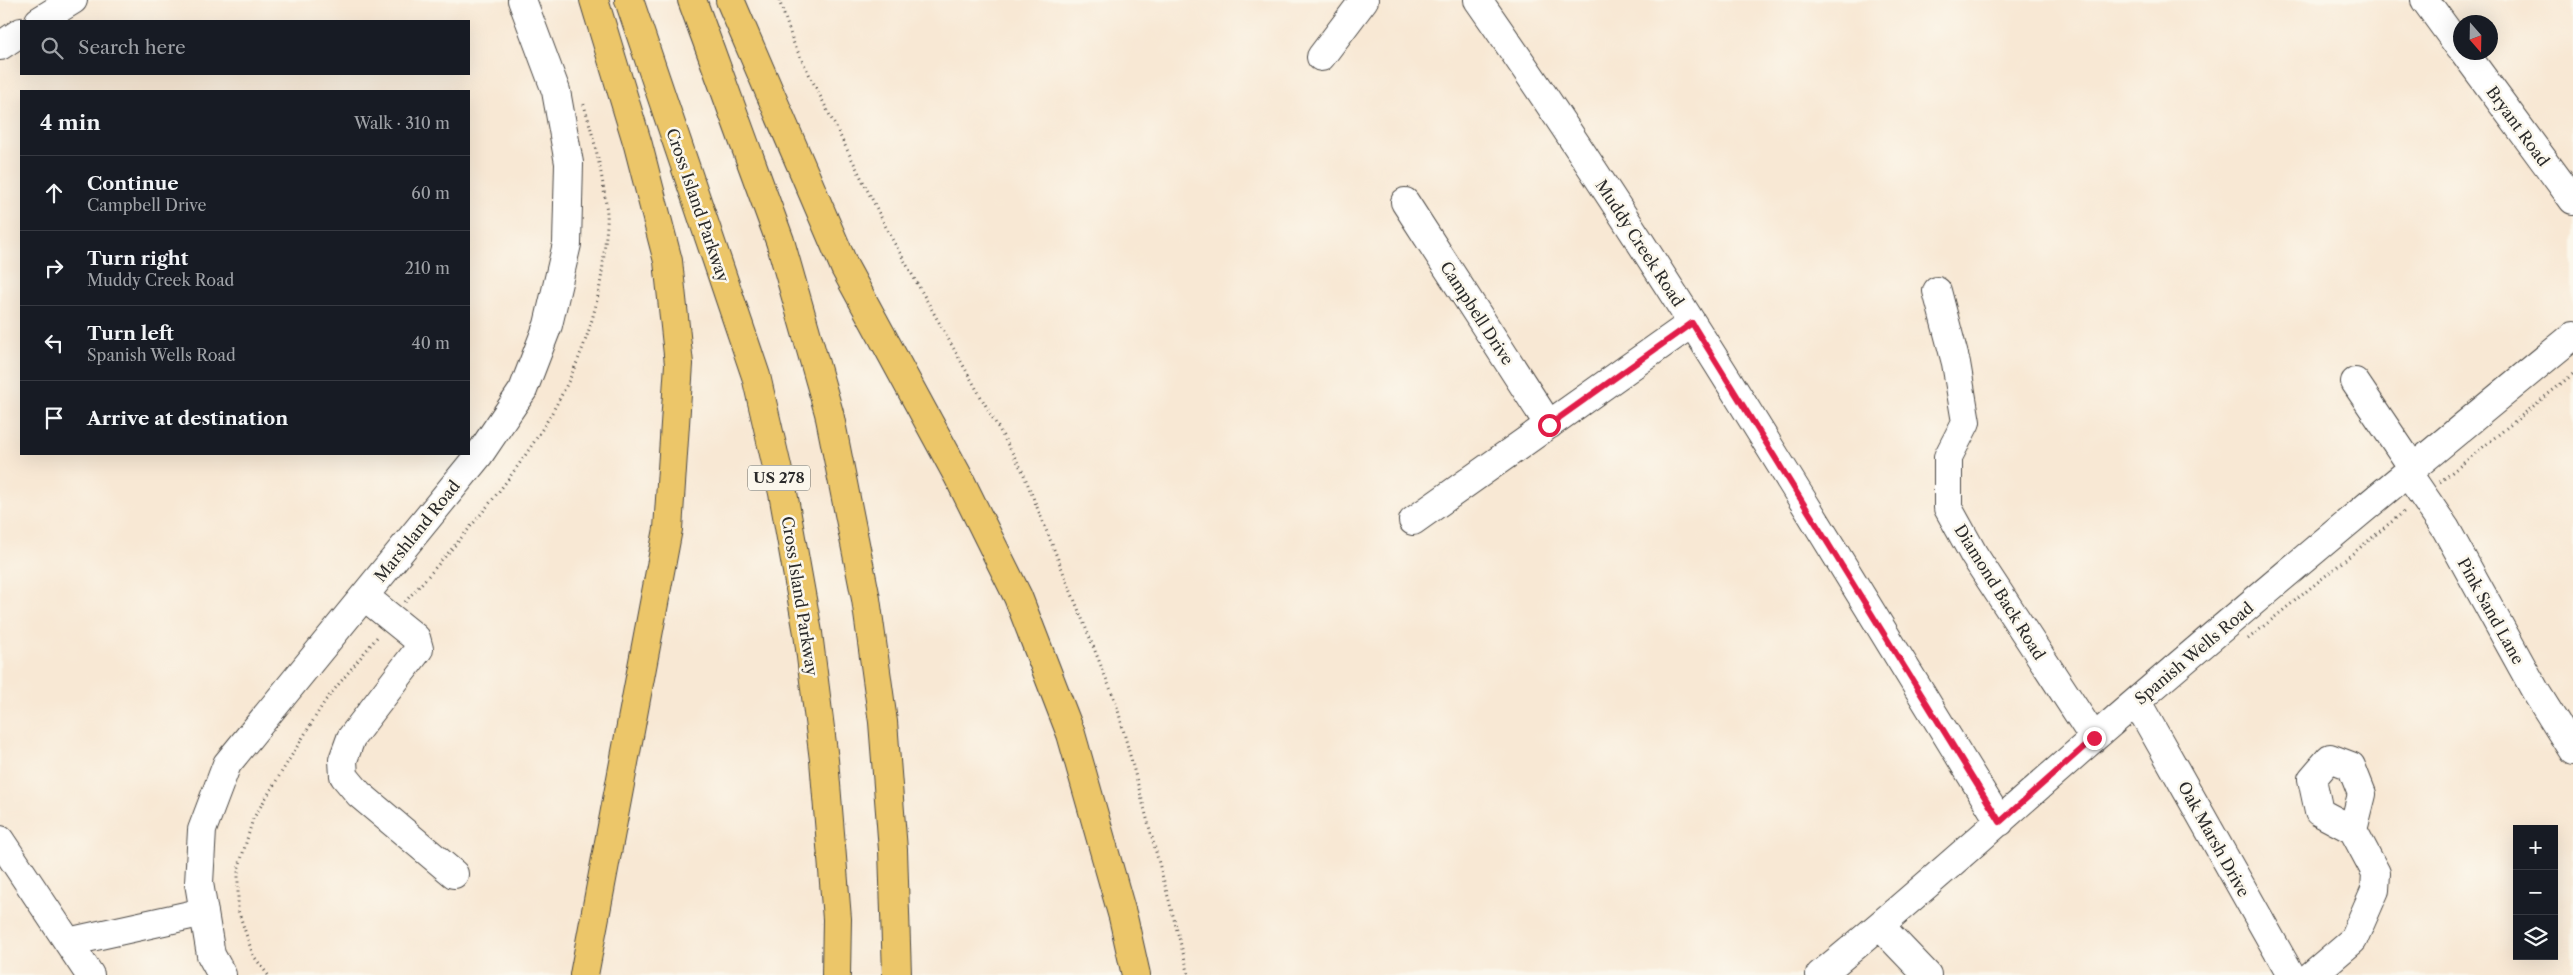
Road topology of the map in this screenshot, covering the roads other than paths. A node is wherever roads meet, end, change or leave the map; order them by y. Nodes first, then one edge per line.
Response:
1 (73, 0) edge
2 (522, 0) edge
3 (594, 0) edge
4 (629, 0) edge
5 (692, 0) edge
6 (730, 0) edge
7 (1364, 0) edge
8 (1478, 0) edge
9 (2425, 0) edge
10 (41, 20) edge
11 (20, 33) edge
12 (2453, 38) edge
13 (0, 46) edge
14 (1321, 57) dead end
15 (2470, 60) edge
16 (2573, 200) edge
17 (1405, 202) dead end
18 (1937, 290) dead end
19 (1692, 323) junction
20 (2573, 336) edge
21 (2355, 382) dead end
22 (1549, 425) junction
23 (2410, 470) junction
24 (1413, 521) dead end
25 (364, 596) junction
26 (2137, 702) junction
27 (2094, 738) junction
28 (2573, 751) edge
29 (2000, 822) junction
30 (2353, 830) dead end
31 (0, 840) edge
32 (454, 874) dead end
33 (204, 912) junction
34 (1880, 926) junction
35 (68, 942) junction
36 (90, 975) edge
37 (222, 975) edge
38 (584, 975) edge
39 (836, 975) edge
40 (897, 975) edge
41 (1136, 975) edge
42 (1820, 975) edge
43 (1928, 975) edge
44 (2291, 975) edge
45 (2312, 975) edge

1 - 10 street
2 - 25 street, Marshland Road
3 - 38 highway
4 - 39 highway, Cross Island Parkway / US 278
5 - 40 highway
6 - 41 highway
7 - 14 street
8 - 19 street, Muddy Creek Road
9 - 12 street
11 - 13 street
15 - 16 street, Bryant Road
17 - 22 street, Campbell Drive
18 - 27 street, Diamond Back Road
19 - 22 street
19 - 29 street, Muddy Creek Road
20 - 23 street, Spanish Wells Road
21 - 23 street, Pink Sand Lane
22 - 24 street
23 - 26 street, Spanish Wells Road
23 - 28 street, Pink Sand Lane
25 - 32 street
25 - 33 street, Marshland Road
26 - 27 street, Spanish Wells Road
26 - 44 street, Oak Marsh Drive
27 - 29 street, Spanish Wells Road
29 - 34 street, Spanish Wells Road
30 - 45 street
31 - 35 street
33 - 35 street
33 - 37 street, Marshland Road
34 - 42 street, Spanish Wells Road
34 - 43 street
35 - 36 street

